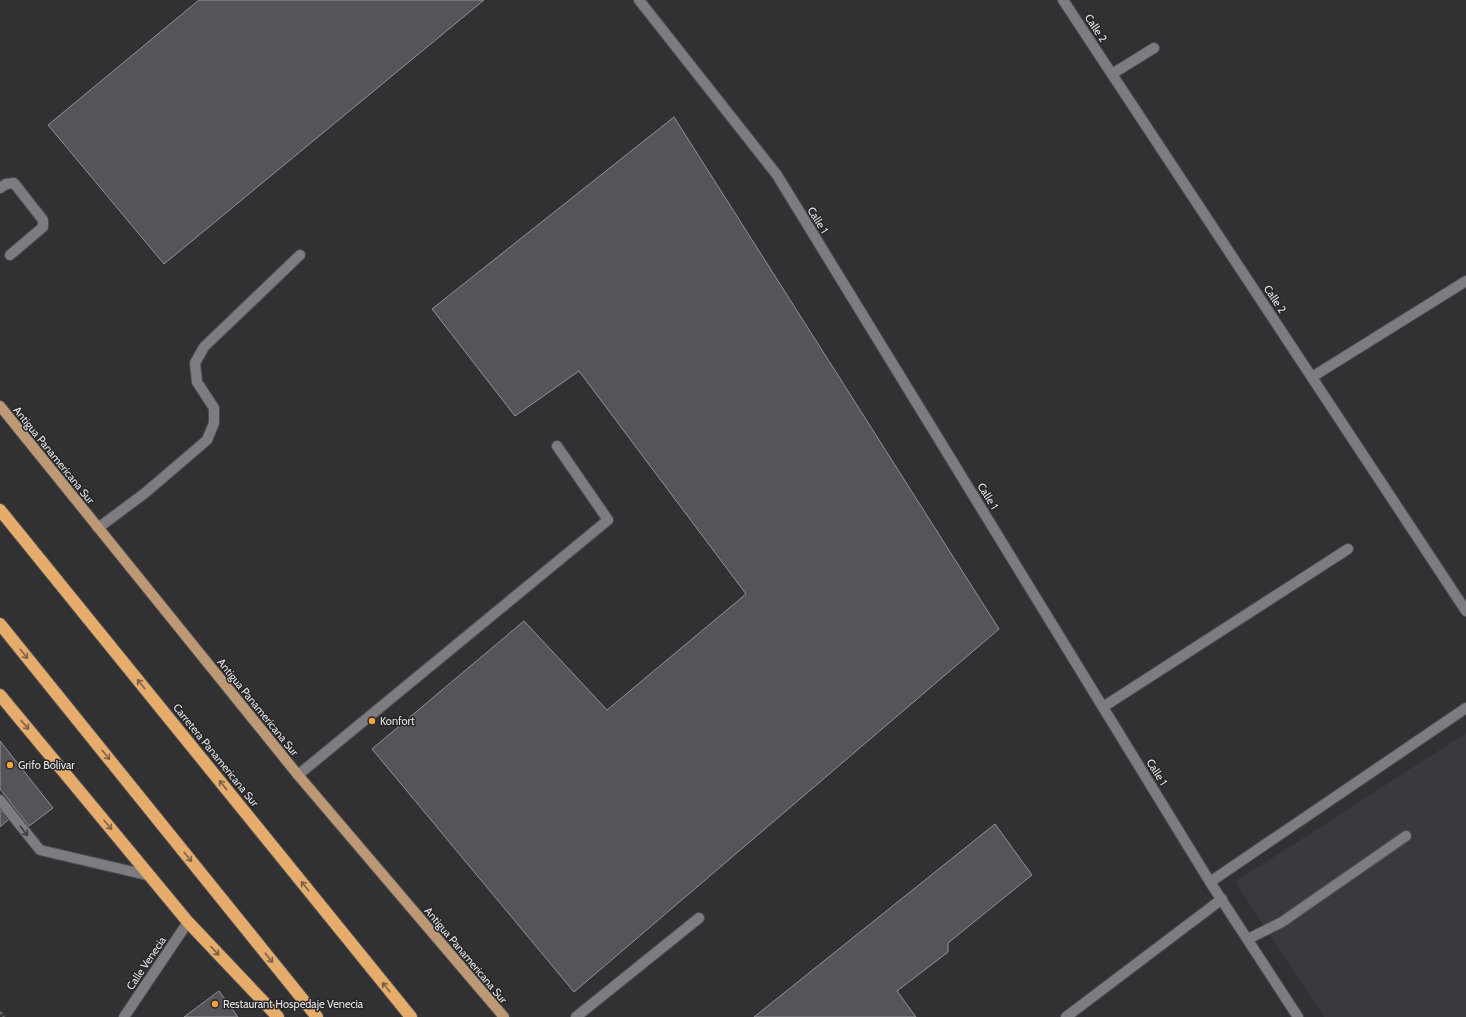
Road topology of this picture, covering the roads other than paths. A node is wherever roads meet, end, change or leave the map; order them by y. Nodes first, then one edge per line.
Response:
1 (639, 0) edge
2 (1063, 0) edge
3 (1154, 48) dead end
4 (1112, 74) junction
5 (0, 188) edge
6 (10, 255) dead end
7 (300, 255) dead end
8 (1466, 281) edge
9 (1312, 377) junction
10 (0, 406) edge
11 (556, 446) dead end
12 (0, 510) edge
13 (98, 528) junction
14 (1348, 549) dead end
15 (1466, 611) edge
16 (0, 624) edge
17 (0, 694) edge
18 (1103, 707) junction
19 (1466, 708) edge
20 (298, 775) junction
21 (0, 800) edge
22 (1406, 836) dead end
23 (151, 876) junction
24 (1210, 882) junction
25 (1222, 899) junction
26 (699, 918) dead end
27 (188, 922) junction
28 (1248, 939) junction
29 (124, 1017) edge
30 (278, 1017) edge
31 (317, 1017) edge
32 (411, 1017) edge
33 (504, 1017) edge
34 (576, 1017) edge
35 (1066, 1017) edge
36 (1298, 1017) edge

1 - 18 street, Calle 1
2 - 4 street, Calle 2
3 - 4 street
4 - 9 street, Calle 2
5 - 6 street
7 - 13 street
8 - 9 street
9 - 15 street, Calle 2
10 - 13 main road, Antigua Panamericana Sur
11 - 20 street
32 -> 12 highway, Carretera Panamericana Sur
13 - 20 main road, Antigua Panamericana Sur
14 - 18 street
16 -> 31 highway
17 -> 23 highway
18 - 24 street, Calle 1
19 - 24 street
20 - 33 main road, Antigua Panamericana Sur
21 -> 23 street
22 - 28 street
23 - 27 highway
24 - 25 street, Calle 1
25 - 28 street, Calle 1
25 - 35 street
26 - 34 street
27 - 29 street, Calle Venecia
27 -> 30 highway
28 - 36 street, Calle 1

